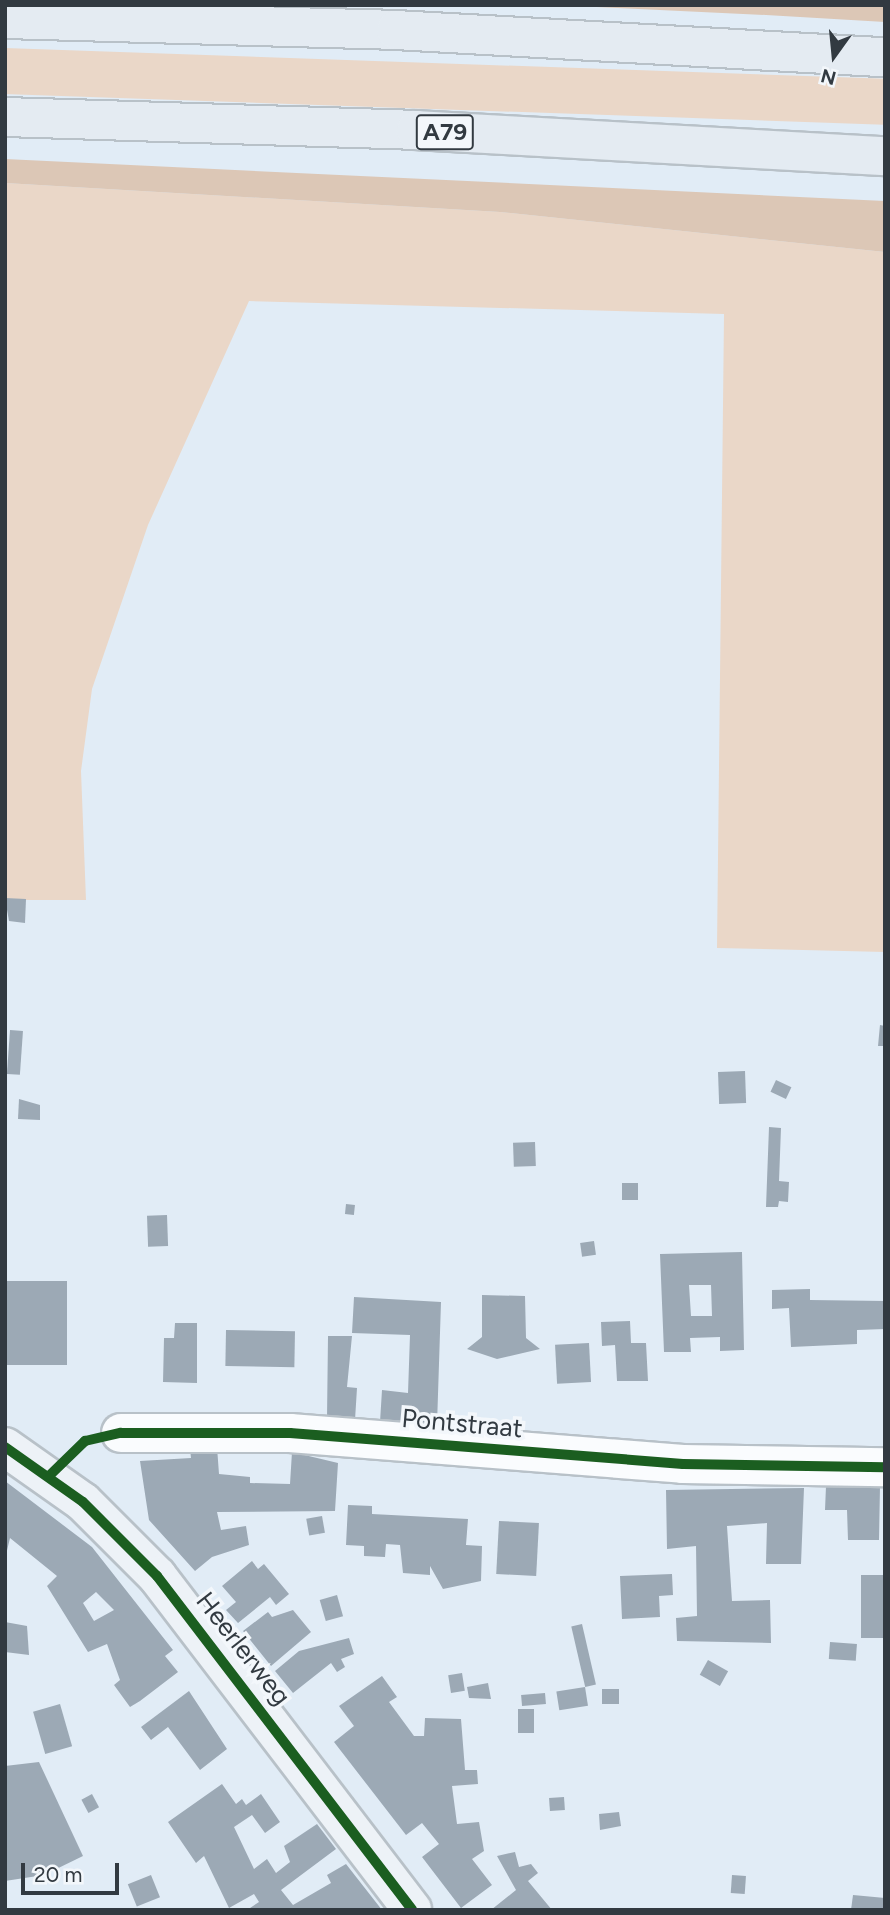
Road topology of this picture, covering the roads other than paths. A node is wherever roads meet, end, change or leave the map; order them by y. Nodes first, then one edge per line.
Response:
1 (5, 19) edge
2 (885, 57) edge
3 (5, 117) edge
4 (885, 156) edge
5 (121, 1433) dead end
6 (5, 1447) edge
7 (885, 1467) edge
8 (412, 1910) edge

1 - 2 highway
3 - 4 highway, A79
5 - 7 street, Pontstraat
6 - 8 main road, Heerlerweg

